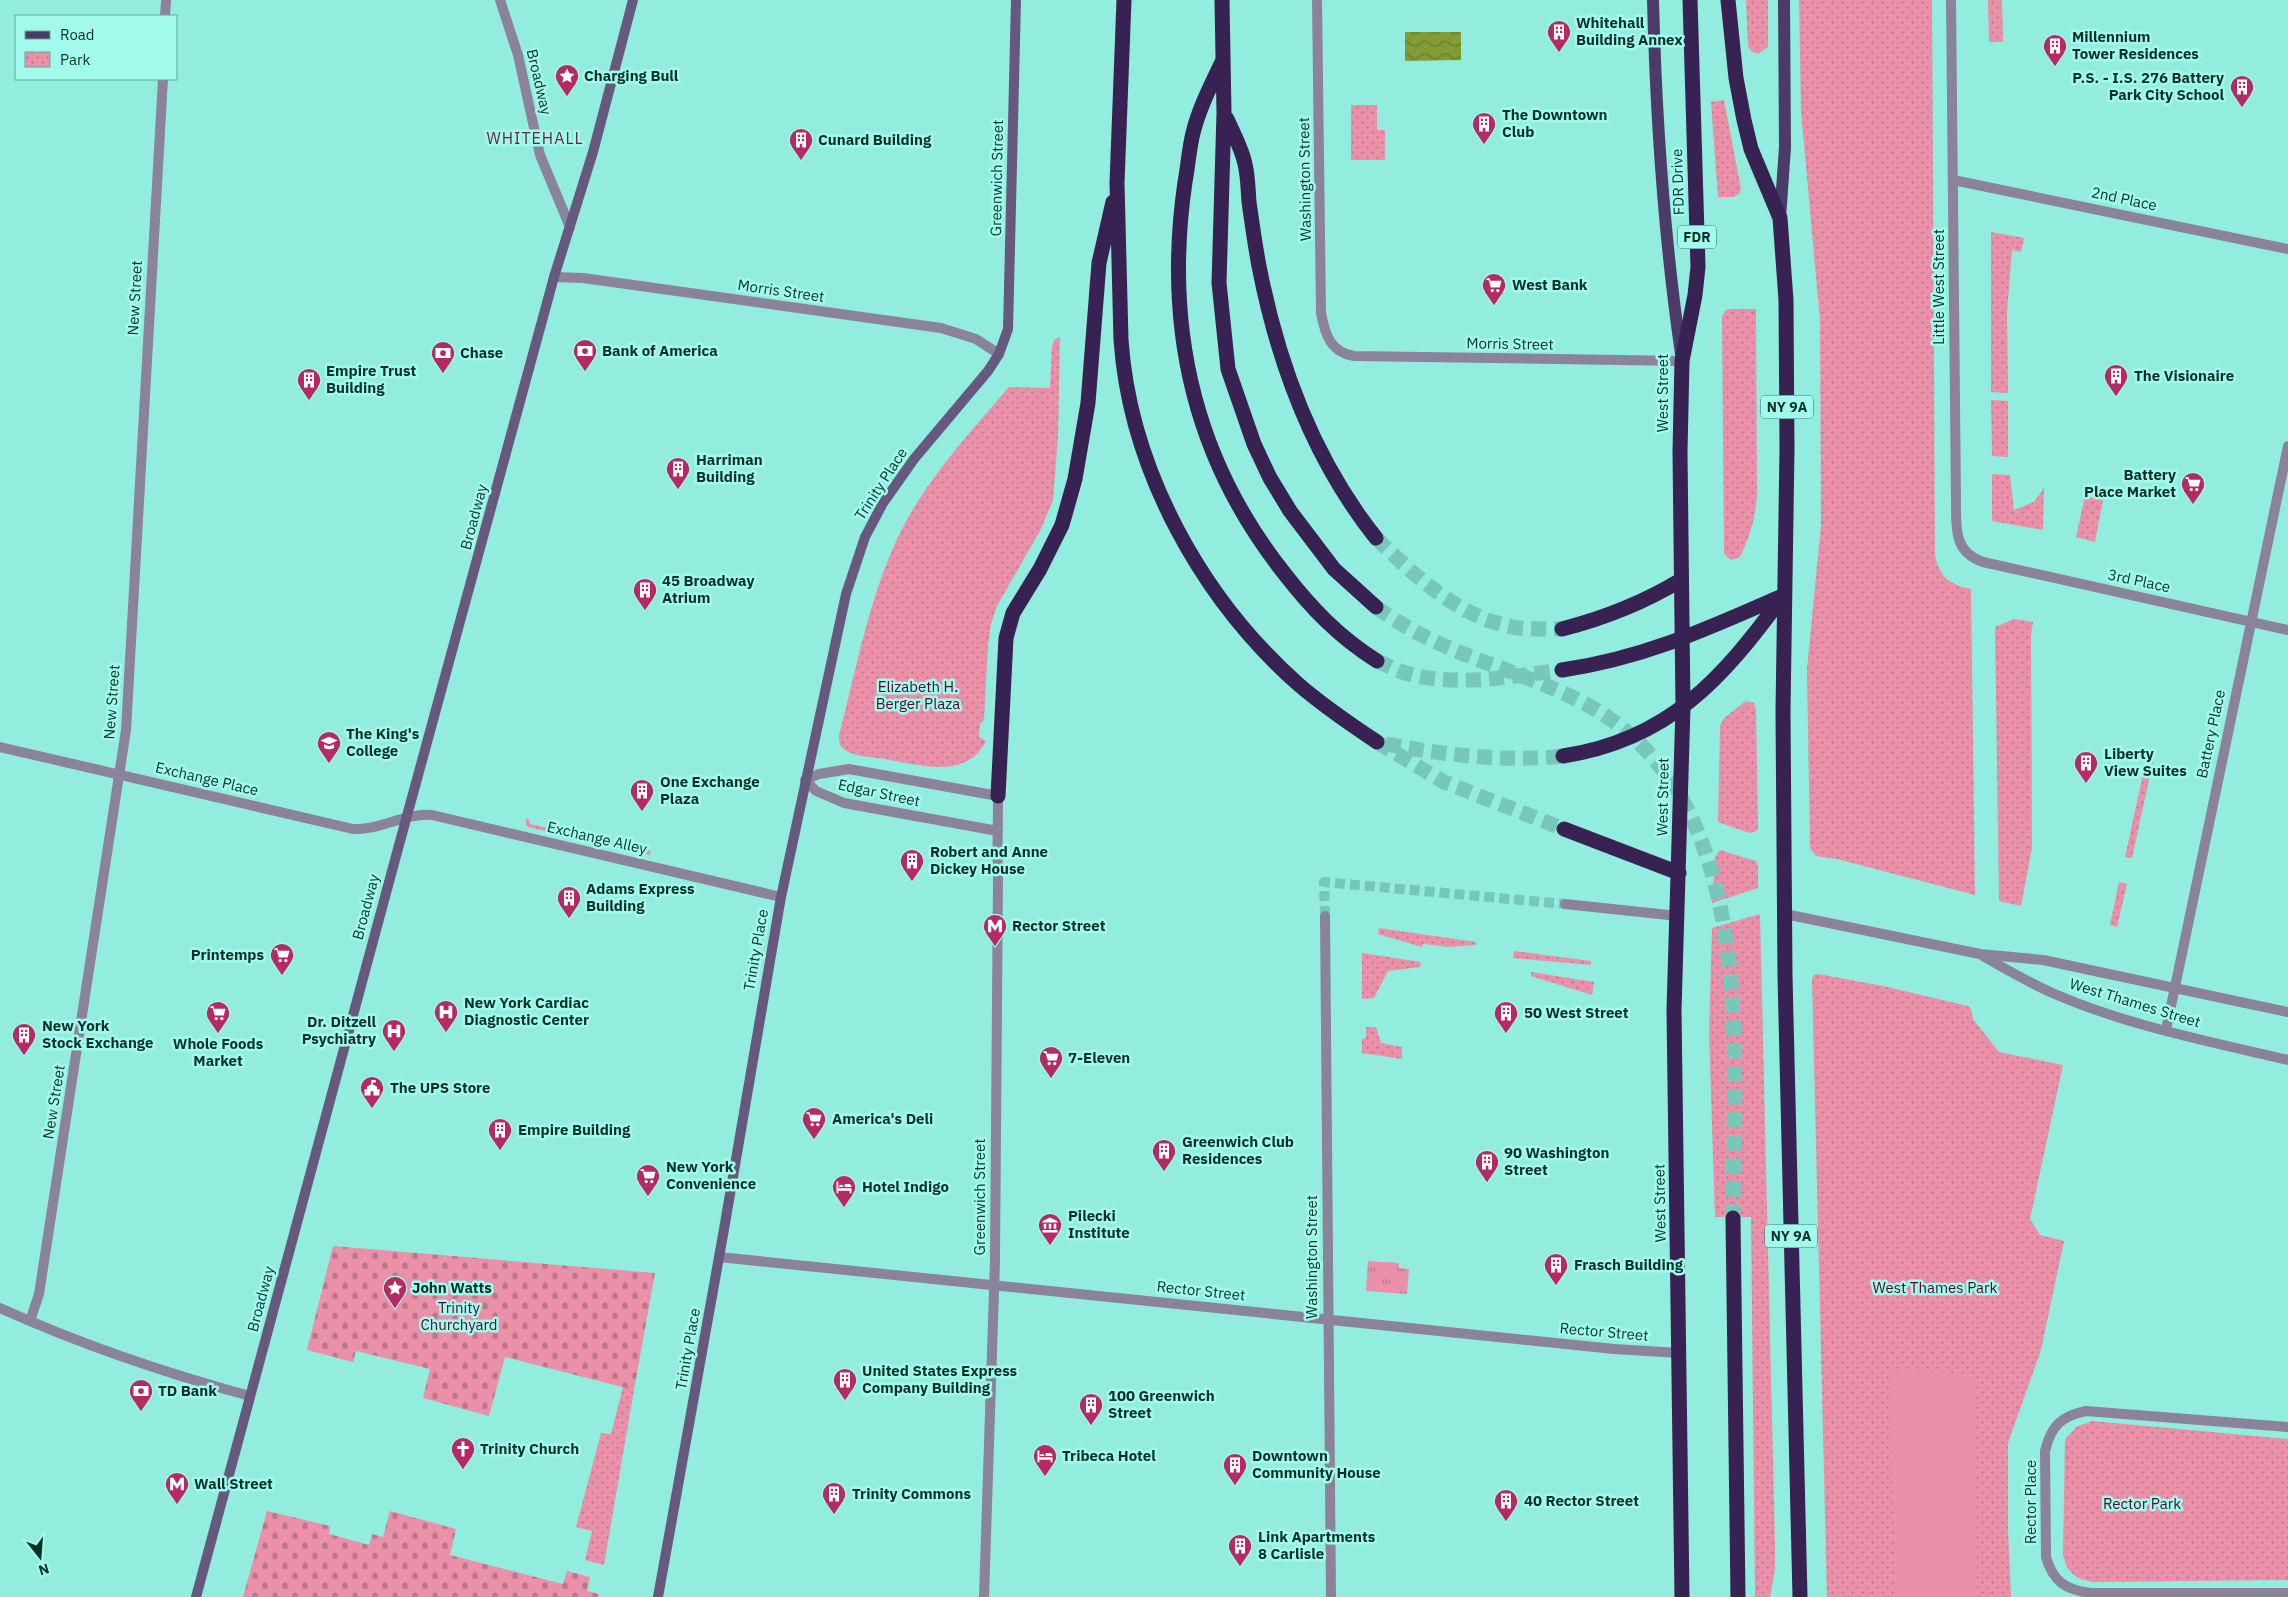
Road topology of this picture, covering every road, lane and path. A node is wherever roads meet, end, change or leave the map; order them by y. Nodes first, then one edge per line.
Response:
1 (166, 0) edge
2 (500, 0) edge
3 (633, 0) edge
4 (1016, 0) edge
5 (1124, 0) edge
6 (1222, 0) edge
7 (1317, 0) edge
8 (1653, 0) edge
9 (1690, 0) edge
10 (1728, 0) edge
11 (1784, 0) edge
12 (1951, 0) edge
13 (165, 15) edge
14 (1223, 60) junction
15 (162, 80) edge
16 (1224, 113) junction
17 (1954, 180) junction
18 (1117, 183) junction
19 (1780, 218) junction
20 (570, 227) junction
21 (2288, 249) edge
22 (554, 277) junction
23 (1339, 352) joint
24 (998, 354) junction
25 (1682, 361) junction
26 (2288, 446) edge
27 (1376, 538) tunnel mouth
28 (1983, 562) joint
29 (1681, 580) junction
30 (1783, 596) junction
31 (1376, 607) tunnel mouth
32 (2250, 622) junction
33 (1562, 629) tunnel mouth
34 (2288, 630) edge
35 (1682, 640) junction
36 (1377, 661) tunnel mouth
37 (1562, 670) tunnel mouth
38 (1683, 707) junction
39 (1377, 742) tunnel mouth
40 (0, 747) edge
41 (1563, 756) tunnel mouth
42 (120, 774) junction
43 (805, 780) junction
44 (998, 796) junction
45 (406, 816) junction
46 (1564, 829) tunnel mouth
47 (998, 831) junction
48 (1679, 873) junction
49 (781, 897) junction
50 (1565, 904) tunnel mouth
51 (1785, 914) junction
52 (1325, 916) tunnel mouth
53 (1678, 916) junction
54 (1980, 954) junction
55 (2174, 989) junction
56 (2288, 1012) edge
57 (2166, 1030) junction
58 (2288, 1060) edge
59 (1733, 1218) tunnel mouth
60 (719, 1257) junction
61 (994, 1285) junction
62 (0, 1308) edge
63 (1328, 1319) junction
64 (30, 1321) junction
65 (1680, 1353) junction
66 (250, 1396) junction
67 (2288, 1427) edge
68 (2288, 1593) edge
69 (196, 1597) edge
70 (658, 1597) edge
71 (984, 1597) edge
72 (1331, 1597) edge
73 (1682, 1597) edge
74 (1738, 1597) edge
75 (1800, 1597) edge

1 - 13 street
2 - 20 street, Broadway
3 - 20 main road, Broadway
4 - 24 main road, Greenwich Street
5 - 18 highway
6 - 14 highway
7 - 23 street, Washington Street
8 - 25 main road, West Street
9 - 25 highway, FDR Drive / FDR
10 - 19 highway
11 - 19 main road
12 - 17 street, Little West Street
14 - 16 highway
14 - 36 highway
15 - 42 street, New Street
16 - 27 highway
16 - 31 highway
17 - 21 street, 2nd Place
17 - 28 street, Little West Street
18 - 39 highway
18 - 44 highway
19 - 30 highway, NY 9A
20 - 22 main road, Broadway
22 - 24 street, Morris Street
22 - 45 main road, Broadway
23 - 25 street, Morris Street
24 - 43 main road, Trinity Place
25 - 29 highway, West Street
26 - 32 street, Battery Place
28 - 32 street, 3rd Place
29 - 33 highway
29 - 35 highway, West Street
30 - 35 highway
30 - 38 highway
30 - 51 highway, NY 9A
32 - 34 street, 3rd Place
32 - 55 street, Battery Place
35 - 37 highway
35 - 38 highway, West Street
38 - 41 highway
38 - 48 highway, West Street
40 - 42 street, Exchange Place
42 - 45 street, Exchange Place
42 - 64 street, New Street
43 - 44 street, Edgar Street
43 - 47 street, Edgar Street
43 - 49 main road, Trinity Place
44 - 47 street, Greenwich Street
45 - 49 street, Exchange Alley
45 - 66 main road, Broadway
46 - 48 highway
47 - 61 street, Greenwich Street
48 - 53 highway, West Street
49 - 60 main road, Trinity Place
50 - 53 street
51 - 54 street, West Thames Street
51 - 75 highway, NY 9A
52 - 63 street, Washington Street
53 - 65 highway, West Street
54 - 55 street, West Thames Street
54 - 57 street, West Thames Street
55 - 56 street, West Thames Street
55 - 57 street, Battery Place
57 - 58 street, West Thames Street
59 - 74 highway
60 - 61 street, Rector Street
60 - 70 main road, Trinity Place
61 - 63 street, Rector Street
61 - 71 street, Greenwich Street
62 - 64 street
63 - 65 street, Rector Street
63 - 72 street, Washington Street
64 - 66 street
65 - 73 highway, West Street
66 - 69 main road, Broadway
67 - 68 street, Rector Place

